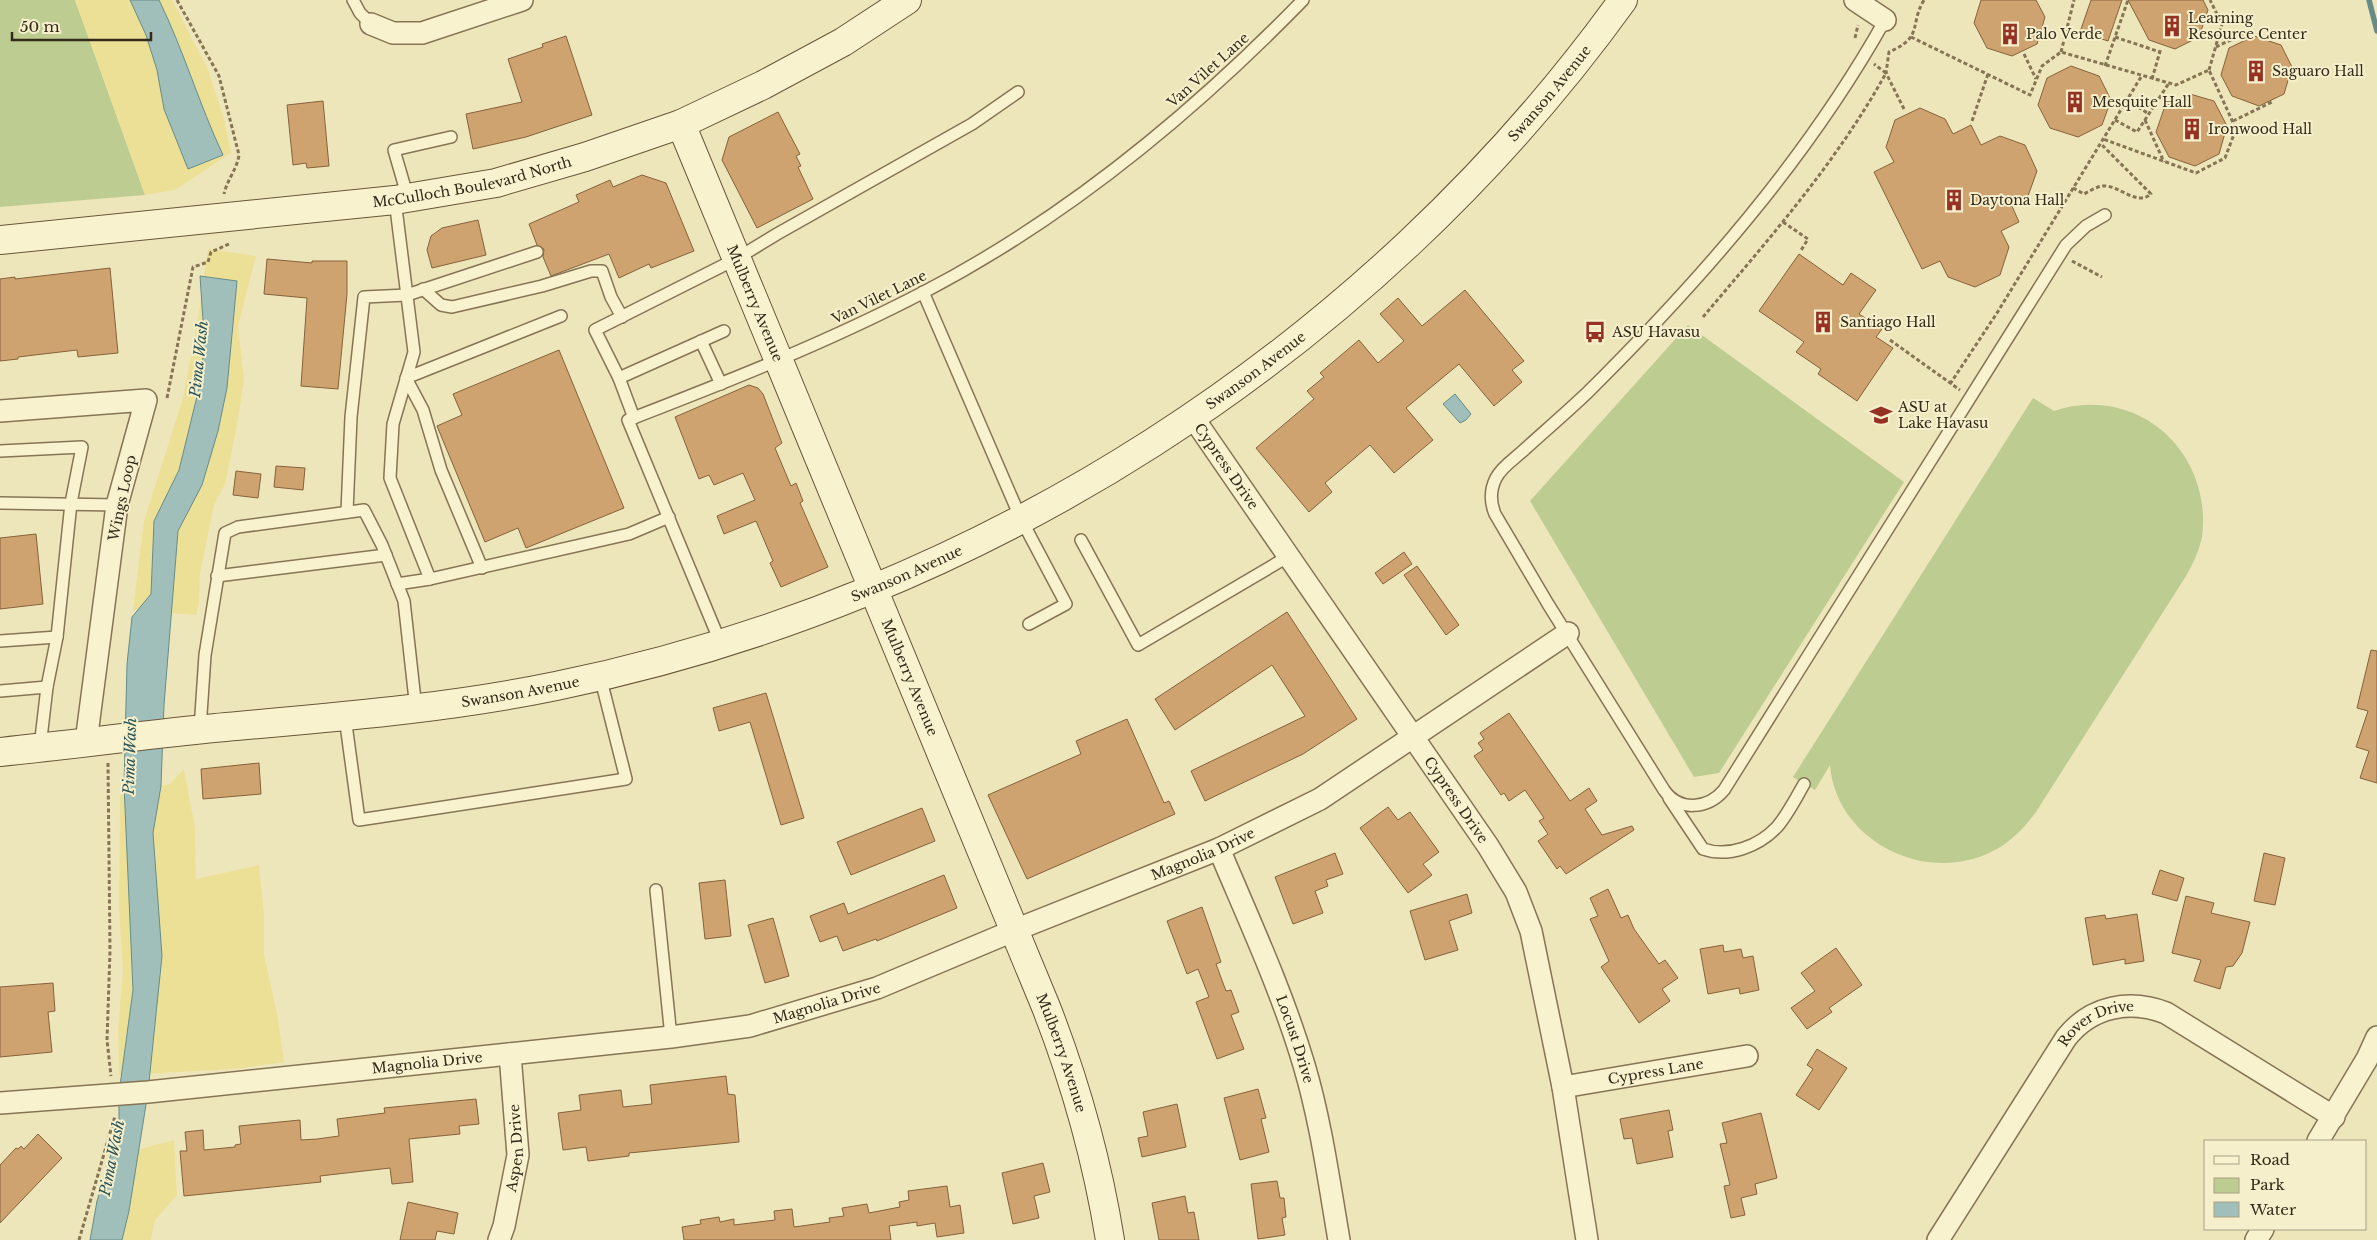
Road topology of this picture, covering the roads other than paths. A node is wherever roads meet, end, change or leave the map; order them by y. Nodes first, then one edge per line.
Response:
1 (354, 0) edge
2 (522, 0) edge
3 (907, 0) edge
4 (1303, 0) edge
5 (1623, 0) edge
6 (1856, 10) edge
7 (1885, 20) joint
8 (371, 24) joint
9 (1018, 92) dead end
10 (681, 124) junction
11 (451, 137) dead end
12 (401, 200) junction
13 (2105, 215) dead end
14 (0, 240) edge
15 (537, 252) dead end
16 (736, 259) junction
17 (424, 289) junction
18 (923, 292) junction
19 (406, 295) junction
20 (561, 316) dead end
21 (622, 317) junction
22 (724, 331) dead end
23 (701, 341) junction
24 (780, 361) junction
25 (406, 378) junction
26 (619, 378) junction
27 (721, 384) junction
28 (0, 411) edge
29 (1192, 416) junction
30 (634, 418) junction
31 (0, 451) edge
32 (0, 503) edge
33 (71, 503) junction
34 (117, 505) junction
35 (346, 512) junction
36 (669, 517) junction
37 (1021, 519) junction
38 (1081, 540) dead end
39 (386, 555) junction
40 (1289, 556) junction
41 (482, 568) junction
42 (218, 576) junction
43 (430, 579) junction
44 (397, 584) junction
45 (875, 588) junction
46 (1029, 624) dead end
47 (1568, 633) junction
48 (57, 637) junction
49 (0, 641) edge
50 (721, 644) junction
51 (600, 676) junction
52 (46, 687) junction
53 (0, 690) edge
54 (416, 709) junction
55 (345, 717) junction
56 (187, 731) junction
57 (1411, 736) junction
58 (86, 742) junction
59 (40, 748) junction
60 (0, 752) edge
61 (1804, 784) dead end
62 (1664, 790) junction
63 (1218, 849) junction
64 (656, 890) dead end
65 (1015, 930) junction
66 (671, 1037) junction
67 (2377, 1037) edge
68 (510, 1054) junction
69 (1747, 1056) dead end
70 (1563, 1087) junction
71 (0, 1104) edge
72 (2334, 1117) junction
73 (2319, 1140) edge
74 (499, 1240) edge
75 (1110, 1240) edge
76 (1339, 1240) edge
77 (1587, 1240) edge
78 (1938, 1240) edge

1 - 8 lane
2 - 8 street
3 - 10 street, McCulloch Boulevard North
4 - 18 lane, Van Vilet Lane
5 - 29 street, Swanson Avenue
6 - 7 street
7 - 47 lane
9 - 16 lane
10 - 12 street, McCulloch Boulevard North
10 - 16 street, Mulberry Avenue
11 - 12 lane
12 - 14 street, McCulloch Boulevard North
12 - 19 lane
13 - 62 lane
15 - 17 lane
16 - 21 lane
16 - 24 street, Mulberry Avenue
17 - 19 lane
17 - 21 lane
18 - 24 lane, Van Vilet Lane
18 - 37 lane
19 - 25 lane
19 - 35 lane
20 - 25 lane
21 - 26 lane
22 - 23 lane
23 - 26 lane
23 - 27 lane
24 - 27 lane, Van Vilet Lane
24 - 45 street, Mulberry Avenue
25 - 41 lane
25 - 43 lane
26 - 30 lane
27 - 30 lane, Van Vilet Lane
28 - 34 street, Wings Loop
29 - 37 street, Swanson Avenue
29 - 40 street, Cypress Drive
30 - 36 lane
31 - 33 lane
32 - 33 lane
33 - 34 lane
33 - 48 lane
34 - 58 street, Wings Loop
35 - 39 lane
35 - 42 lane
36 - 41 lane
36 - 50 lane
37 - 45 street, Swanson Avenue
37 - 46 lane
38 - 40 lane
39 - 42 lane
39 - 44 lane
40 - 57 street, Cypress Drive
41 - 43 lane
42 - 56 lane
43 - 44 lane
44 - 54 lane
45 - 50 street, Swanson Avenue
45 - 65 street, Mulberry Avenue
47 - 57 street, Magnolia Drive
47 - 62 lane
48 - 49 lane
48 - 52 lane
50 - 51 street, Swanson Avenue
51 - 54 street, Swanson Avenue
51 - 55 lane
52 - 53 lane
52 - 59 lane
54 - 55 street, Swanson Avenue
55 - 56 street, Swanson Avenue
56 - 58 street, Swanson Avenue
57 - 63 street, Magnolia Drive
57 - 70 street, Cypress Drive
58 - 59 street, Swanson Avenue
59 - 60 street, Swanson Avenue
61 - 62 lane
63 - 65 street, Magnolia Drive
63 - 76 street, Locust Drive
64 - 66 lane
65 - 66 street, Magnolia Drive
65 - 75 street, Mulberry Avenue
66 - 68 street, Magnolia Drive
67 - 72 street
68 - 71 street, Magnolia Drive
68 - 74 street, Aspen Drive
69 - 70 street, Cypress Lane
70 - 77 street, Cypress Drive
72 - 73 street
72 - 78 street, Rover Drive

